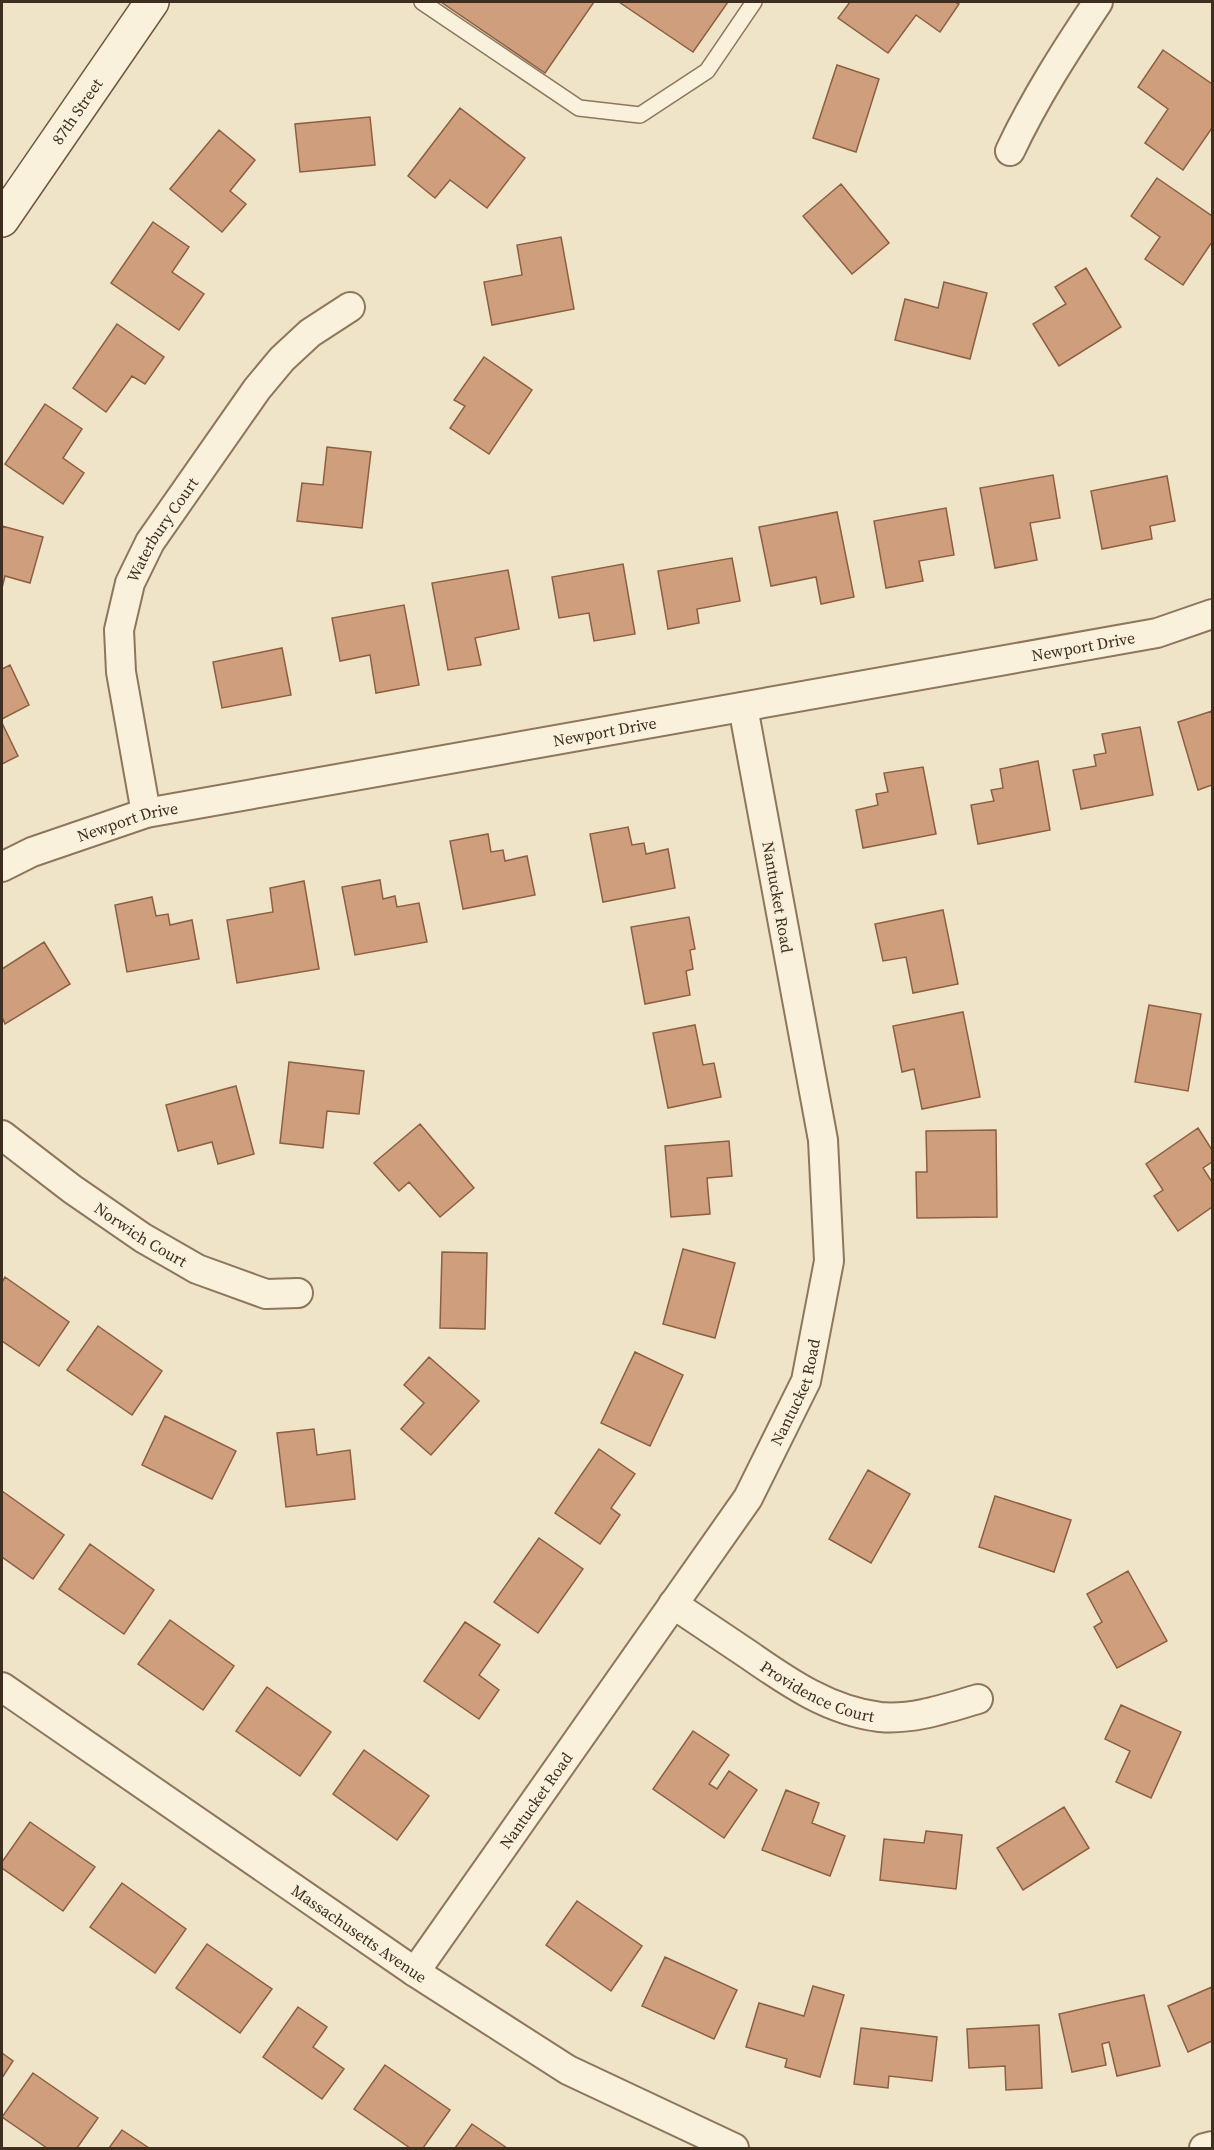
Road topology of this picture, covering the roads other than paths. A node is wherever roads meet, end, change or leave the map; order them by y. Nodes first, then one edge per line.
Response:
1 (152, 2) edge
2 (422, 2) edge
3 (754, 2) edge
4 (1098, 2) edge
5 (1010, 151) dead end
6 (2, 220) edge
7 (350, 307) dead end
8 (1212, 614) edge
9 (743, 707) junction
10 (146, 813) junction
11 (2, 867) edge
12 (2, 1135) edge
13 (298, 1293) dead end
14 (673, 1604) junction
15 (2, 1687) edge
16 (978, 1699) dead end
17 (415, 1972) junction
18 (1212, 2146) edge
19 (734, 2148) edge
20 (1204, 2148) edge

1 - 6 street, 87th Street
2 - 3 lane
4 - 5 street
7 - 10 street, Waterbury Court
8 - 9 street, Newport Drive
9 - 10 street, Newport Drive
9 - 14 street, Nantucket Road
10 - 11 street, Newport Drive
12 - 13 street, Norwich Court
14 - 16 street, Providence Court
14 - 17 street, Nantucket Road
15 - 17 street, Massachusetts Avenue
17 - 19 street, Massachusetts Avenue
18 - 20 street

